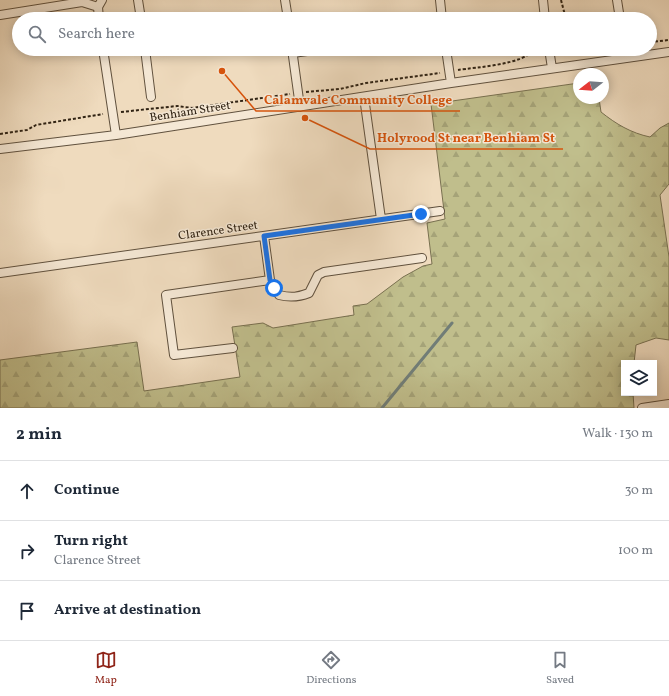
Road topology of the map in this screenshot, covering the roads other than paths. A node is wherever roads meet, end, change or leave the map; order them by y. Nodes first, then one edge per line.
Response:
1 (138, 0) edge
2 (285, 0) edge
3 (440, 0) edge
4 (543, 0) edge
5 (617, 0) edge
6 (100, 3) edge
7 (19, 12) edge
8 (139, 12) edge
9 (287, 12) edge
10 (441, 12) edge
11 (545, 12) edge
12 (619, 12) edge
13 (12, 13) edge
14 (0, 15) edge
15 (669, 52) edge
16 (657, 54) edge
17 (105, 56) edge
18 (146, 56) edge
19 (293, 56) edge
20 (447, 56) edge
21 (550, 56) edge
22 (640, 56) edge
23 (626, 58) joint
24 (552, 68) junction
25 (451, 83) junction
26 (151, 97) dead end
27 (364, 97) junction
28 (300, 107) junction
29 (116, 135) junction
30 (0, 149) edge
31 (440, 211) dead end
32 (381, 219) junction
33 (264, 236) junction
34 (422, 258) dead end
35 (0, 273) edge
36 (270, 280) junction
37 (233, 348) dead end
38 (669, 404) edge
39 (642, 408) edge

1 - 8 street
2 - 9 street
3 - 10 street
4 - 11 street
5 - 12 street
6 - 7 street
13 - 14 street
15 - 16 street, Benhiam Street
17 - 29 street
18 - 26 street
19 - 28 street
20 - 25 street
21 - 24 street
22 - 23 street, Benhiam Street
23 - 24 street, Benhiam Street
24 - 25 street, Benhiam Street
25 - 27 street, Benhiam Street
27 - 28 street, Benhiam Street
27 - 32 street
28 - 29 street, Benhiam Street
29 - 30 street, Benhiam Street
31 - 32 street, Clarence Street
32 - 33 street, Clarence Street
33 - 35 street, Clarence Street
33 - 36 street
34 - 36 street
36 - 37 street
38 - 39 street

